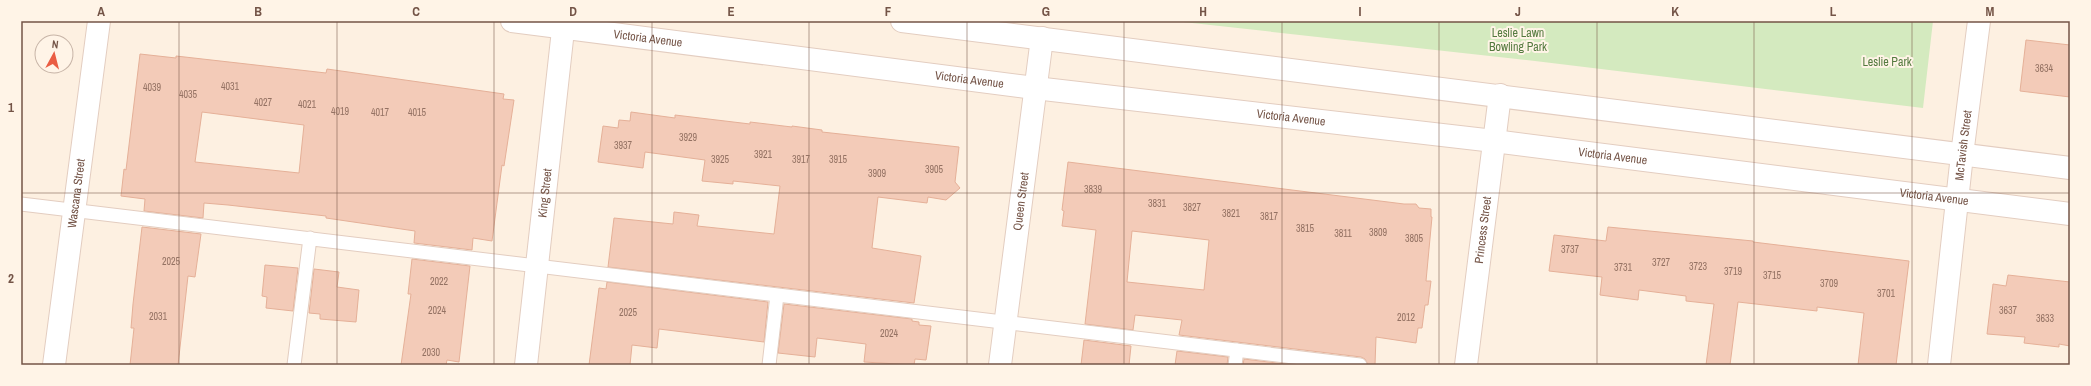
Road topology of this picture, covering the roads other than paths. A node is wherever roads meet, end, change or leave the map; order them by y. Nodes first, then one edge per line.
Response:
1 (98, 21) edge
2 (512, 21) edge
3 (902, 21) edge
4 (1979, 21) edge
5 (564, 24) edge
6 (1042, 38) junction
7 (1035, 88) junction
8 (1500, 95) junction
9 (1494, 141) junction
10 (1962, 155) junction
11 (2070, 168) edge
12 (1957, 201) junction
13 (21, 204) edge
14 (74, 210) junction
15 (2070, 214) edge
16 (310, 238) junction
17 (538, 266) junction
18 (777, 295) junction
19 (1005, 322) junction
20 (1237, 350) junction
21 (54, 365) edge
22 (294, 365) edge
23 (526, 365) edge
24 (769, 365) edge
25 (1000, 365) edge
26 (1235, 365) edge
27 (1360, 365) edge
28 (1466, 365) edge
29 (1939, 365) edge

1 - 14 street, Wascana Street
2 - 5 street, Victoria Avenue
3 - 6 street
4 - 10 street, McTavish Street
5 - 7 street, Victoria Avenue
5 - 17 street, King Street
6 - 7 street, Queen Street
6 - 8 street
7 - 9 street, Victoria Avenue
7 - 19 street, Queen Street
8 - 9 street, Princess Street
8 - 10 street
9 - 12 street, Victoria Avenue
9 - 28 street, Princess Street
10 - 11 street
10 - 12 street, McTavish Street
12 - 15 street, Victoria Avenue
12 - 29 street, McTavish Street
13 - 14 lane
14 - 16 lane
14 - 21 street, Wascana Street
16 - 17 lane
16 - 22 lane
17 - 18 lane
17 - 23 street, King Street
18 - 19 lane
18 - 24 lane
19 - 20 lane
19 - 25 street, Queen Street
20 - 26 lane
20 - 27 lane

